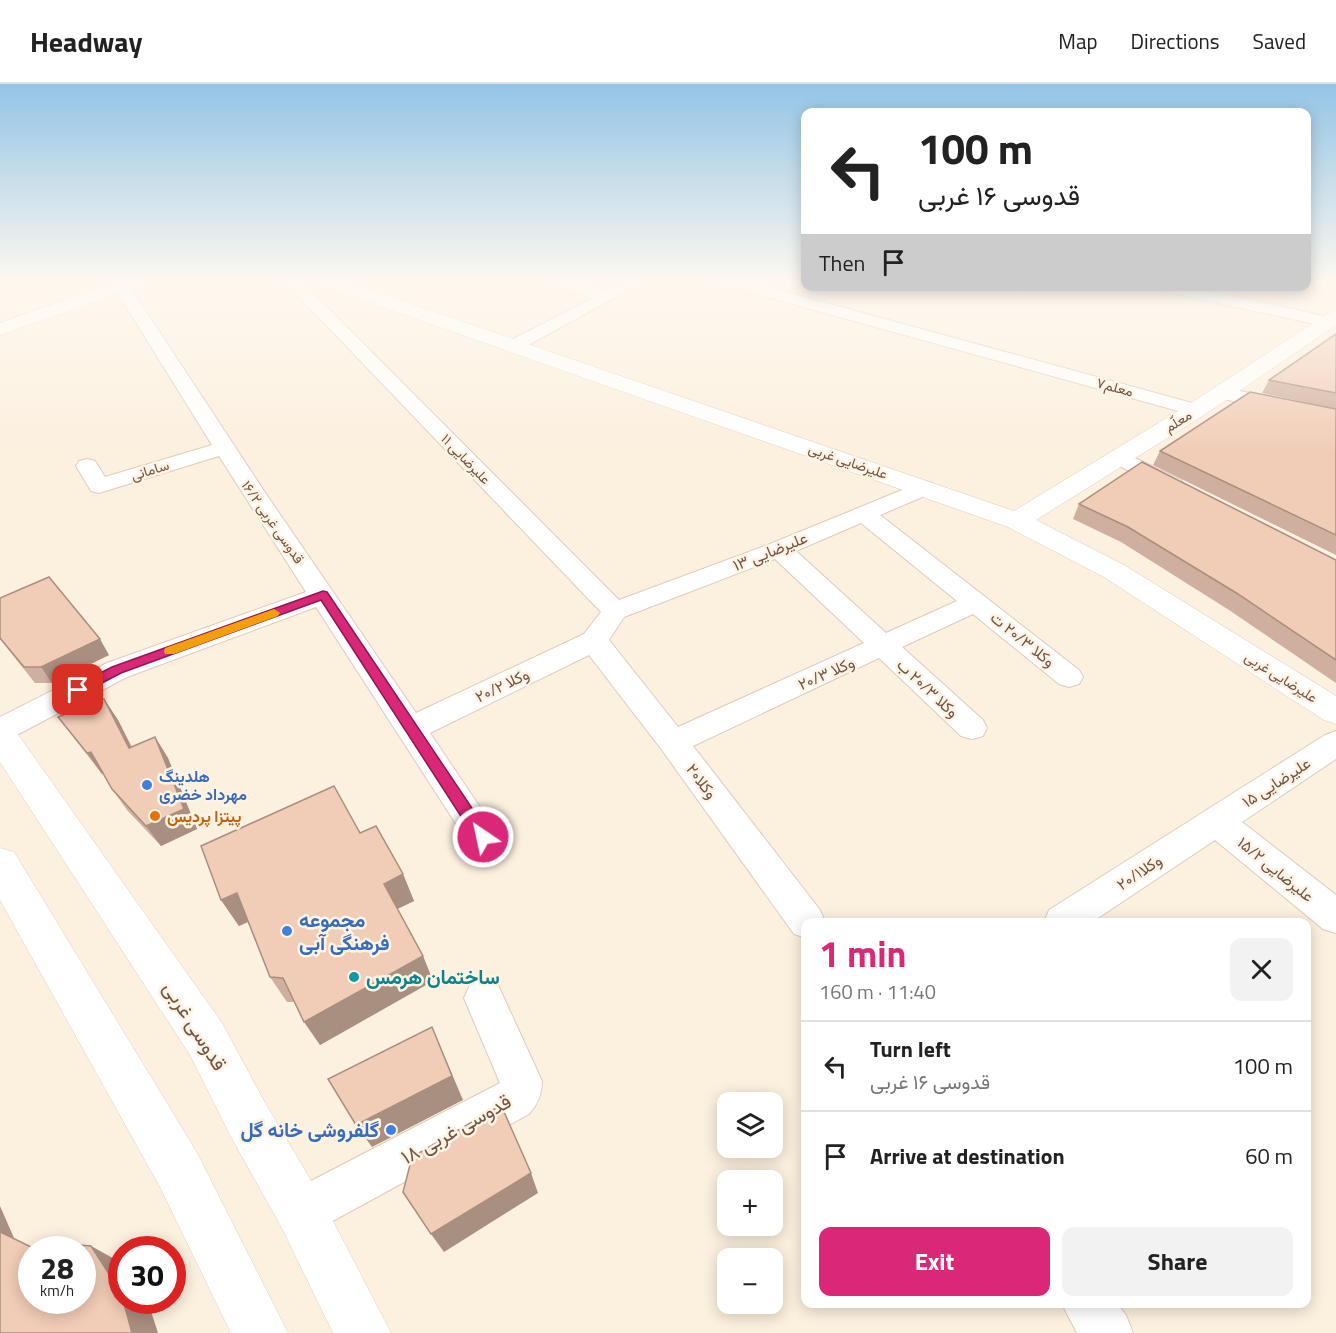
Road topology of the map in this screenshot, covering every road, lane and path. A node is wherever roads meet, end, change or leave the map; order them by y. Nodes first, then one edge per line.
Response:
1 (161, 339) edge
2 (349, 339) edge
3 (498, 339) edge
4 (526, 339) edge
5 (939, 339) edge
6 (1302, 339) edge
7 (515, 345) junction
8 (1221, 393) junction
9 (1196, 410) junction
10 (1336, 417) edge
11 (223, 448) junction
12 (1120, 457) junction
13 (87, 466) dead end
14 (924, 488) junction
15 (1192, 494) edge
16 (862, 513) junction
17 (1017, 521) junction
18 (779, 549) junction
19 (323, 595) junction
20 (977, 602) junction
21 (615, 611) junction
22 (594, 641) junction
23 (884, 647) junction
24 (1069, 677) dead end
25 (1336, 712) edge
26 (972, 728) dead end
27 (410, 729) junction
28 (0, 730) edge
29 (0, 735) edge
30 (674, 742) junction
31 (1336, 743) edge
32 (1216, 820) junction
33 (483, 837) dead end
34 (0, 864) edge
35 (1336, 917) edge
36 (804, 918) edge
37 (1068, 918) edge
38 (484, 998) dead end
39 (302, 1212) junction
40 (1089, 1308) edge
41 (260, 1333) edge
42 (363, 1333) edge
43 (1108, 1333) edge

1 - 11 street, ۱۶/۲ قدوسی غربی
2 - 21 street, ۱۱ علیرضایی
3 - 7 street, علیرضایی غربی
4 - 7 street
5 - 9 street, معلم۷
6 - 8 street, معلّم
7 - 14 street, علیرضایی غربی
8 - 9 street, معلّم
8 - 10 street
9 - 12 street, معلّم
11 - 13 street, سامانی
11 - 19 street, ۱۶/۲ قدوسی غربی
12 - 15 street
12 - 17 street, معلّم
14 - 16 street, ۱۳ علیرضایی
14 - 17 street, علیرضایی غربی
16 - 18 street, ۱۳ علیرضایی
16 - 20 street, وکلا ۲۰/۳ ت
17 - 25 street, علیرضایی غربی
18 - 21 street, ۱۳ علیرضایی
18 - 23 street, وکلا ۲۰/۳ ب
19 - 27 street, ۱۶/۲ قدوسی غربی
19 - 28 street
20 - 23 street, وکلا ۲۰/۳
20 - 24 street, وکلا ۲۰/۳ ت
21 - 22 street
22 - 27 street, وکلا ۲۰/۲
22 - 30 street, وکلا۲۰
23 - 26 street, وکلا ۲۰/۳ ب
23 - 30 street, وکلا ۲۰/۳
27 - 33 street, ۱۶/۲ قدوسی غربی
29 - 39 street, قدوسی غربی
30 - 36 street, وکلا۲۰
31 - 32 street, ۱۵ علیرضایی
32 - 35 street, ۱۵/۲ علیرضایی
32 - 37 street, وکلا۲۰/۱
34 - 41 street
38 - 39 street, قدوسی غربی ۱۸
39 - 42 street, قدوسی غربی
40 - 43 street

